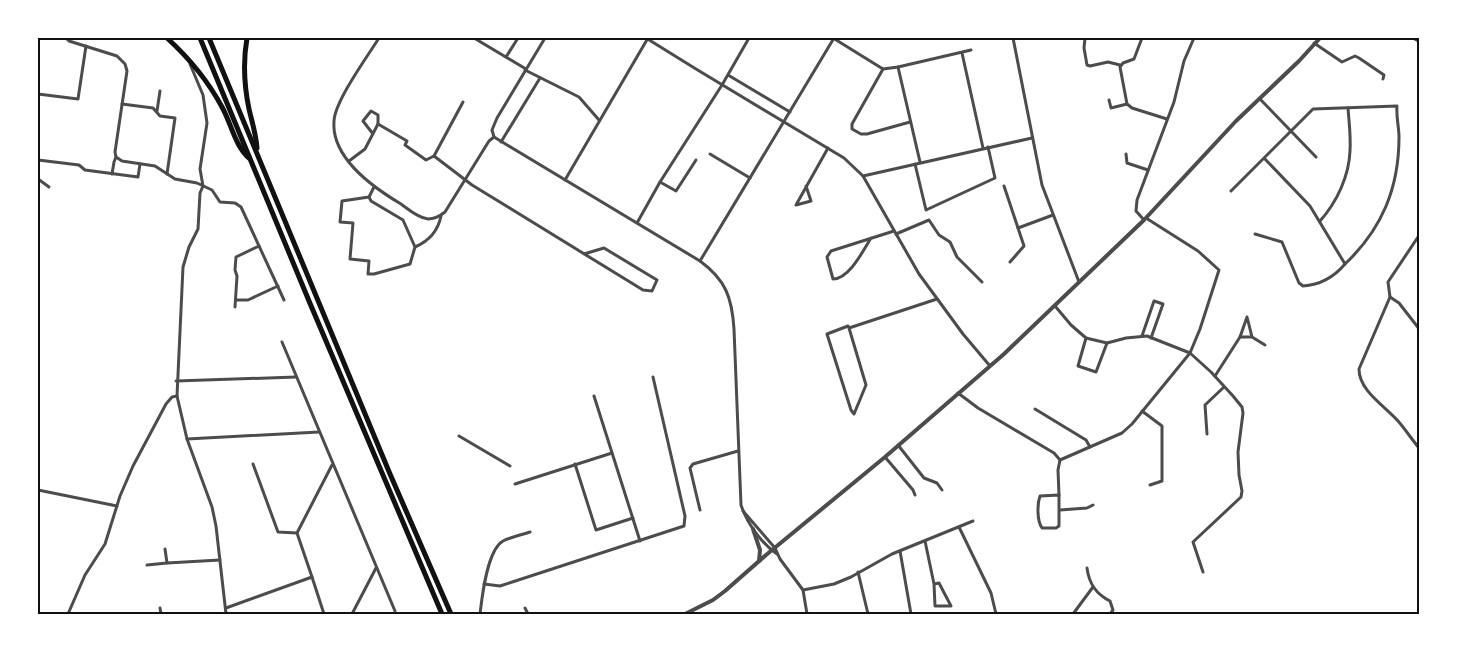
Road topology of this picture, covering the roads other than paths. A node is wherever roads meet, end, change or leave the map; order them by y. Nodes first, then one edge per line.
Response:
1 (66, 38) edge
2 (167, 38) edge
3 (200, 38) edge
4 (210, 38) edge
5 (247, 38) edge
6 (379, 38) edge
7 (474, 38) edge
8 (518, 38) edge
9 (545, 38) edge
10 (647, 38) edge
11 (749, 38) edge
12 (834, 38) edge
13 (1013, 38) edge
14 (1085, 38) edge
15 (1142, 38) edge
16 (1194, 38) edge
17 (1320, 38) edge
18 (1413, 38) edge
19 (1420, 42) edge
20 (1314, 44) junction
21 (86, 46) junction
22 (971, 50) dead end
23 (962, 53) junction
24 (506, 57) junction
25 (189, 60) junction
26 (1120, 65) junction
27 (898, 68) junction
28 (526, 69) junction
29 (883, 69) junction
30 (728, 75) junction
31 (540, 78) junction
32 (1383, 80) dead end
33 (722, 85) junction
34 (160, 90) dead end
35 (38, 94) edge
36 (1260, 99) junction
37 (1109, 100) dead end
38 (463, 102) dead end
39 (122, 104) junction
40 (1127, 104) junction
41 (1348, 108) junction
42 (157, 112) junction
43 (790, 112) junction
44 (1167, 119) junction
45 (599, 120) junction
46 (784, 121) junction
47 (910, 122) junction
48 (378, 124) junction
49 (1291, 131) junction
50 (372, 134) junction
51 (494, 137) junction
52 (1032, 138) junction
53 (501, 142) junction
54 (988, 146) junction
55 (828, 148) junction
56 (983, 148) junction
57 (258, 153) junction
58 (710, 154) dead end
59 (1126, 154) dead end
60 (434, 156) junction
61 (1316, 157) dead end
62 (116, 158) junction
63 (250, 158) junction
64 (1264, 158) junction
65 (38, 160) edge
66 (696, 160) dead end
67 (349, 161) junction
68 (920, 162) junction
69 (140, 164) junction
70 (915, 164) junction
71 (1148, 170) junction
72 (112, 174) junction
73 (167, 174) junction
74 (863, 176) junction
75 (750, 178) junction
76 (38, 179) edge
77 (465, 179) junction
78 (564, 180) junction
79 (660, 182) junction
80 (203, 186) junction
81 (806, 186) junction
82 (1004, 186) dead end
83 (49, 187) dead end
84 (374, 187) junction
85 (1231, 191) dead end
86 (369, 197) junction
87 (1053, 215) junction
88 (441, 216) junction
89 (1144, 219) junction
90 (1320, 221) junction
91 (637, 223) junction
92 (1018, 228) junction
93 (895, 232) junction
94 (1255, 234) dead end
95 (1420, 234) edge
96 (872, 238) junction
97 (259, 246) junction
98 (415, 247) junction
99 (584, 254) junction
100 (700, 261) junction
101 (1010, 262) dead end
102 (1345, 264) junction
103 (982, 282) dead end
104 (1079, 282) junction
105 (278, 286) junction
106 (1390, 297) junction
107 (937, 299) junction
108 (236, 300) junction
109 (284, 300) dead end
110 (1055, 306) junction
111 (235, 307) dead end
112 (849, 328) junction
113 (1420, 330) edge
114 (1142, 337) junction
115 (1240, 337) junction
116 (1086, 338) junction
117 (1151, 338) junction
118 (1252, 338) junction
119 (282, 342) dead end
120 (1107, 343) junction
121 (1265, 345) dead end
122 (1190, 353) junction
123 (990, 366) junction
124 (1215, 376) junction
125 (296, 377) junction
126 (653, 377) dead end
127 (176, 381) junction
128 (1224, 387) junction
129 (958, 393) junction
130 (176, 396) junction
131 (594, 396) dead end
132 (1035, 409) dead end
133 (1142, 411) junction
134 (319, 432) junction
135 (1207, 434) dead end
136 (459, 436) dead end
137 (187, 439) junction
138 (898, 445) junction
139 (1090, 447) junction
140 (1420, 449) edge
141 (738, 450) junction
142 (612, 453) junction
143 (885, 457) junction
144 (1060, 460) junction
145 (253, 464) dead end
146 (575, 464) junction
147 (332, 465) junction
148 (510, 466) dead end
149 (515, 484) dead end
150 (1150, 485) dead end
151 (38, 490) edge
152 (942, 490) dead end
153 (915, 495) dead end
154 (1059, 495) junction
155 (1092, 505) dead end
156 (117, 506) junction
157 (700, 510) dead end
158 (1060, 510) junction
159 (742, 511) junction
160 (633, 518) junction
161 (973, 521) dead end
162 (959, 527) junction
163 (754, 529) junction
164 (530, 532) dead end
165 (297, 533) junction
166 (640, 541) junction
167 (924, 541) junction
168 (165, 549) dead end
169 (774, 549) junction
170 (900, 551) junction
171 (220, 560) junction
172 (760, 561) junction
173 (167, 563) junction
174 (147, 566) dead end
175 (376, 568) junction
176 (1087, 568) dead end
177 (858, 572) junction
178 (1203, 572) dead end
179 (312, 577) junction
180 (484, 584) junction
181 (934, 584) junction
182 (1093, 587) junction
183 (803, 590) junction
184 (160, 608) dead end
185 (226, 608) junction
186 (525, 608) dead end
187 (395, 611) dead end
188 (68, 614) edge
189 (161, 614) edge
190 (226, 614) edge
191 (324, 614) edge
192 (352, 614) edge
193 (442, 614) edge
194 (451, 614) edge
195 (480, 614) edge
196 (528, 614) edge
197 (685, 614) edge
198 (807, 614) edge
199 (868, 614) edge
200 (911, 614) edge
201 (996, 614) edge
202 (1073, 614) edge
203 (1110, 614) edge

1 - 21 street
2 - 25 highway
3 - 63 highway
4 - 57 highway
5 - 57 highway
6 - 67 street
7 - 24 street
8 - 24 street
9 - 28 street
10 - 33 street
10 - 45 street
11 - 30 street
12 - 29 street
12 - 43 street
13 - 52 street
14 - 26 street
15 - 26 street
16 - 44 street
17 - 20 street
18 - 19 street
20 - 32 street
20 - 36 street
21 - 35 street
21 - 39 street
22 - 23 street
23 - 27 street
23 - 56 street
24 - 28 street
25 - 63 highway
25 - 80 street
26 - 40 street
27 - 29 street
27 - 47 street
28 - 31 street
28 - 51 street
29 - 47 street
30 - 33 street
30 - 43 street
31 - 45 street
31 - 53 street
33 - 46 street
33 - 79 street
34 - 42 street
36 - 49 street
36 - 89 street
37 - 40 street
38 - 60 street
39 - 42 street
39 - 62 street
40 - 44 street
41 - 49 street
41 - 90 street
41 - 102 street
42 - 73 street
43 - 46 street
44 - 71 street
45 - 78 street
46 - 55 street
46 - 75 street
47 - 68 street
48 - 50 street
48 - 50 street
48 - 60 street
49 - 61 street
49 - 64 street
50 - 67 street
51 - 53 street
51 - 77 street
52 - 54 street
52 - 87 street
53 - 78 street
54 - 56 street
54 - 70 street
55 - 74 street
55 - 81 street
56 - 68 street
57 - 194 highway
58 - 75 street
59 - 71 street
60 - 77 street
62 - 69 street
62 - 72 street
63 - 193 highway
64 - 85 street
64 - 90 street
65 - 72 street
66 - 79 street
67 - 84 street
68 - 70 street
69 - 72 street
69 - 73 street
70 - 74 street
71 - 89 street
73 - 80 street
74 - 93 street
75 - 100 street
76 - 83 street
77 - 88 street
77 - 99 street
78 - 91 street
79 - 91 street
80 - 97 street
80 - 127 street
81 - 81 street
82 - 92 street
84 - 86 street
84 - 88 street
86 - 98 street
86 - 98 street
87 - 92 street
87 - 104 street
88 - 98 street
89 - 104 street
89 - 122 street
90 - 102 street
91 - 100 street
92 - 101 street
93 - 96 street
93 - 103 street
93 - 107 street
94 - 102 street
95 - 106 street
96 - 96 street
97 - 105 street
97 - 108 street
99 - 99 street
100 - 141 street
104 - 110 street
105 - 108 street
105 - 109 street
106 - 113 street
106 - 140 street
107 - 112 street
107 - 123 street
108 - 111 street
110 - 116 street
110 - 123 street
112 - 112 street
114 - 117 street
114 - 117 street
114 - 120 street
115 - 118 street
115 - 118 street
115 - 124 street
116 - 120 street
116 - 120 street
117 - 122 street
118 - 121 street
119 - 125 street
122 - 124 street
122 - 133 street
123 - 129 street
124 - 128 street
125 - 127 street
125 - 134 street
126 - 166 street
127 - 130 street
128 - 135 street
128 - 178 street
129 - 138 street
129 - 144 street
130 - 137 street
130 - 156 street
131 - 142 street
132 - 139 street
133 - 139 street
133 - 150 street
134 - 137 street
134 - 147 street
136 - 148 street
137 - 171 street
138 - 143 street
138 - 152 street
139 - 144 street
141 - 157 street
141 - 159 street
142 - 146 street
142 - 160 street
143 - 153 street
143 - 169 street
144 - 154 street
145 - 165 street
146 - 149 street
146 - 160 street
147 - 165 street
147 - 175 street
151 - 156 street
154 - 158 street
154 - 158 street
155 - 158 street
156 - 188 street
159 - 163 street
159 - 169 street
160 - 166 street
161 - 162 street
162 - 167 street
162 - 201 street
163 - 169 street
163 - 172 street
164 - 180 street
165 - 179 street
166 - 180 street
167 - 170 street
167 - 181 street
168 - 173 street
169 - 172 street
169 - 183 street
170 - 177 street
170 - 200 street
171 - 173 street
171 - 185 street
172 - 197 street
173 - 174 street
175 - 187 street
175 - 192 street
176 - 182 street
177 - 183 street
177 - 199 street
179 - 185 street
179 - 191 street
180 - 195 street
181 - 181 street
182 - 202 street
182 - 203 street
183 - 198 street
184 - 189 street
185 - 190 street
186 - 196 street

